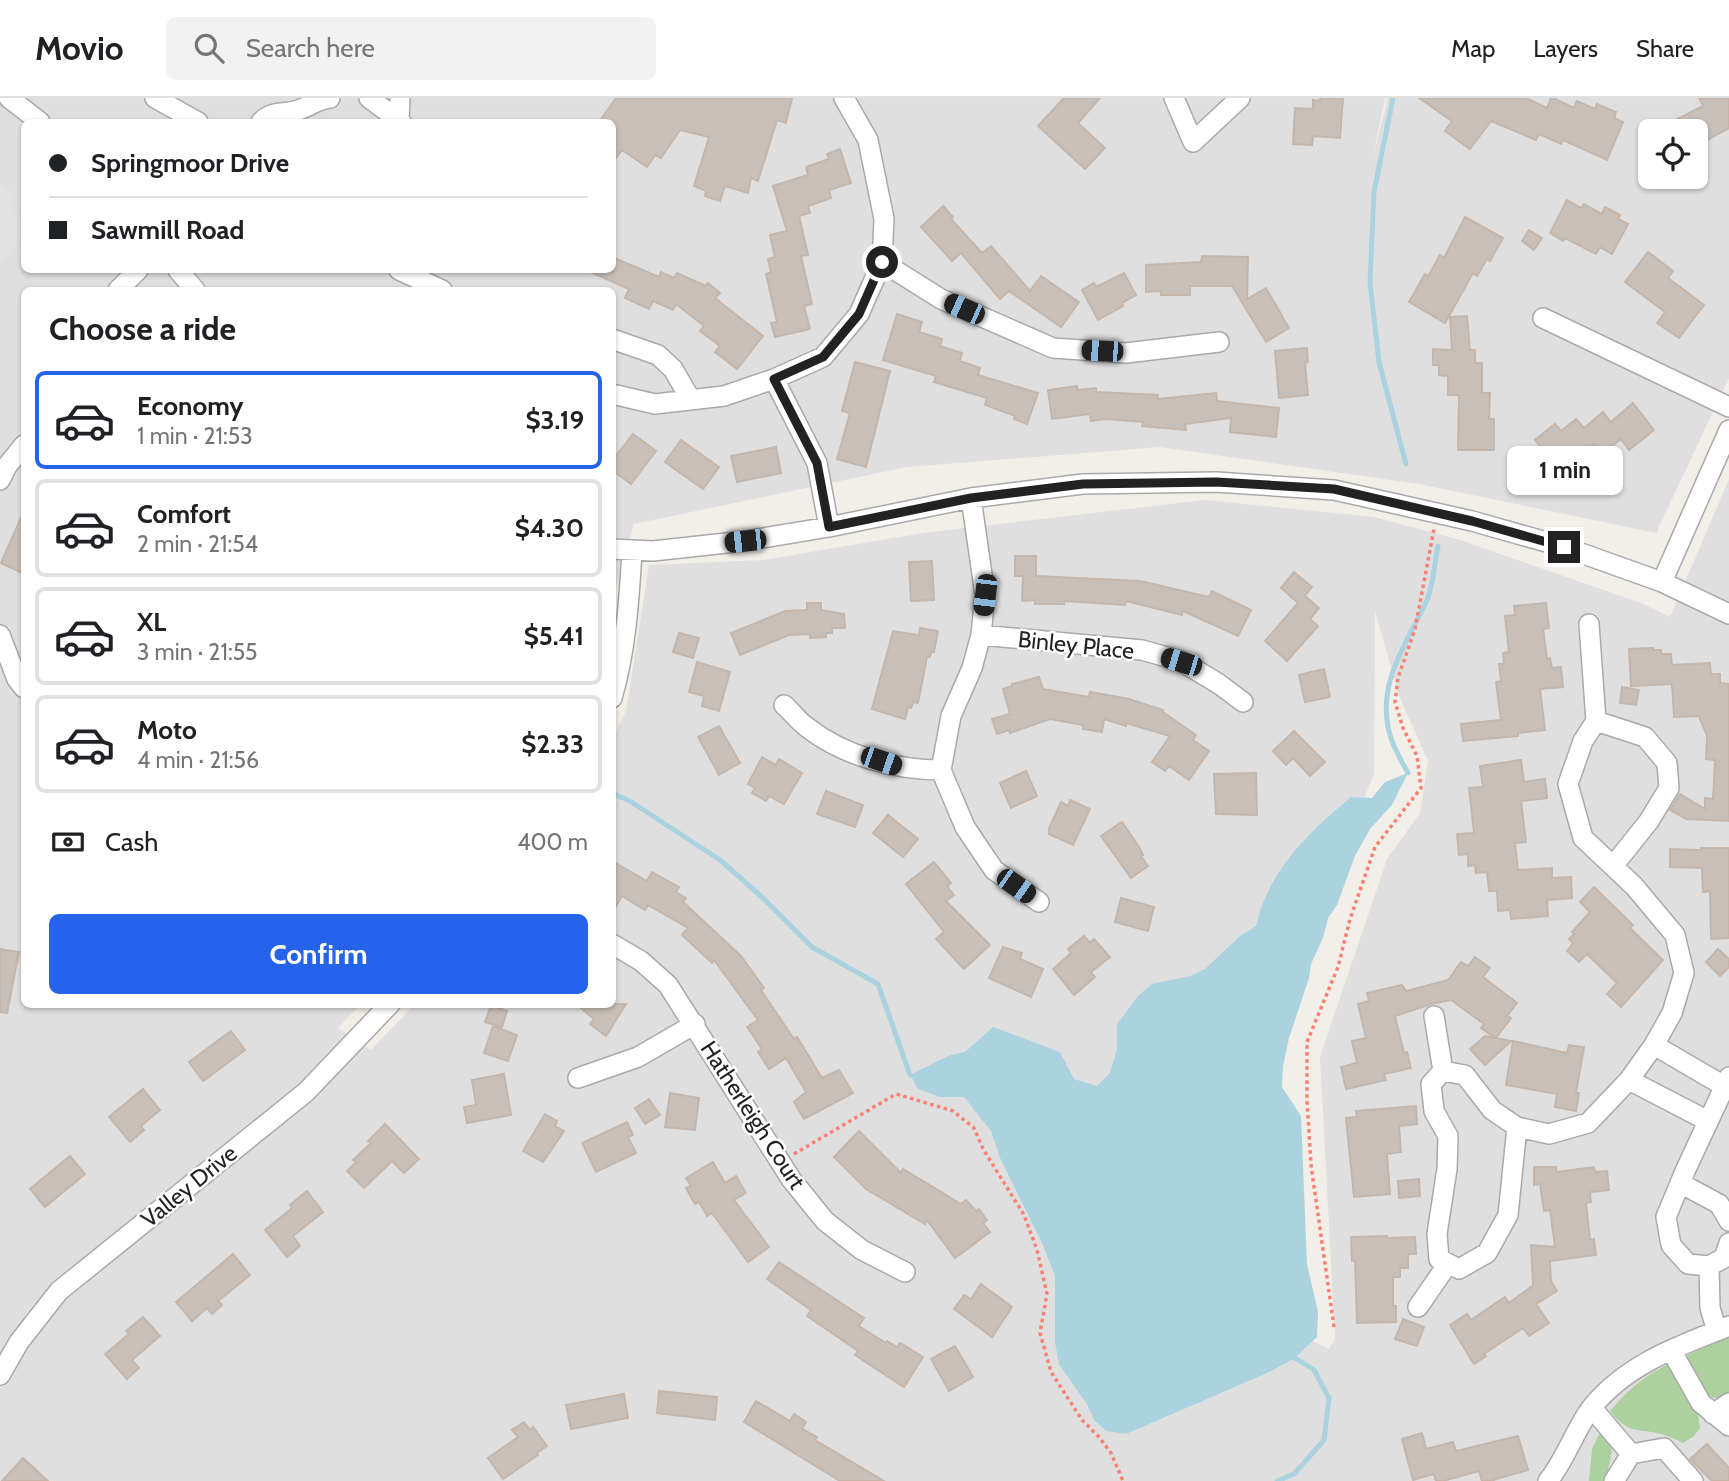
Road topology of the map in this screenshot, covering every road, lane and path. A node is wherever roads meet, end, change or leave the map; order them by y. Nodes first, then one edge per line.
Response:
1 (9, 98) edge
2 (155, 98) edge
3 (369, 98) edge
4 (400, 98) edge
5 (844, 98) edge
6 (1174, 98) edge
7 (1240, 98) edge
8 (323, 99) edge
9 (290, 117) edge
10 (36, 119) edge
11 (193, 119) edge
12 (264, 119) edge
13 (397, 119) edge
14 (400, 119) edge
15 (882, 262) junction
16 (135, 273) edge
17 (181, 273) edge
18 (412, 273) edge
19 (121, 287) edge
20 (192, 287) edge
21 (437, 287) edge
22 (1542, 318) dead end
23 (616, 341) edge
24 (1219, 342) dead end
25 (774, 379) junction
26 (616, 395) edge
27 (691, 400) junction
28 (1729, 407) edge
29 (1729, 430) edge
30 (21, 448) edge
31 (0, 480) edge
32 (971, 498) junction
33 (1436, 513) junction
34 (829, 527) junction
35 (622, 550) edge
36 (1662, 582) junction
37 (1729, 614) edge
38 (1589, 624) dead end
39 (0, 635) edge
40 (981, 635) junction
41 (21, 684) edge
42 (616, 685) edge
43 (1243, 702) dead end
44 (784, 705) dead end
45 (1596, 721) junction
46 (941, 770) junction
47 (1613, 866) junction
48 (1039, 902) dead end
49 (616, 946) edge
50 (386, 1008) edge
51 (1434, 1016) dead end
52 (695, 1024) junction
53 (1654, 1045) junction
54 (1443, 1071) junction
55 (578, 1078) dead end
56 (1629, 1080) junction
57 (1726, 1081) edge
58 (1708, 1121) junction
59 (1517, 1127) junction
60 (780, 1162) junction
61 (1680, 1183) junction
62 (1729, 1221) edge
63 (1723, 1258) edge
64 (1447, 1265) junction
65 (905, 1272) dead end
66 (1418, 1307) dead end
67 (1334, 1327) dead end
68 (1723, 1328) edge
69 (1671, 1350) junction
70 (0, 1375) edge
71 (1592, 1408) junction
72 (1721, 1409) edge
73 (1729, 1426) edge
74 (1632, 1454) junction
75 (1123, 1481) edge
76 (1548, 1481) edge
77 (1614, 1481) edge
78 (1693, 1481) edge

1 - 10 street
2 - 11 street
3 - 13 street
4 - 14 street
5 - 15 street
6 - 7 street
8 - 9 street
9 - 12 street
15 - 24 street
15 - 25 street
16 - 19 street
17 - 20 street
18 - 21 street
22 - 28 street
23 - 27 street
25 - 27 street
25 - 34 street
26 - 27 street
29 - 36 street
30 - 31 street
32 - 33 street
32 - 34 street
32 - 40 street
33 - 36 street
33 - 67 path
34 - 35 street
35 - 42 street
36 - 37 street
38 - 45 street
39 - 41 street
40 - 43 street, Binley Place
40 - 46 street
44 - 46 street
45 - 47 street
45 - 47 street
46 - 48 street
47 - 53 street
49 - 52 street, Hatherleigh Court
50 - 70 street, Valley Drive
51 - 54 street
52 - 55 street
52 - 60 street, Hatherleigh Court
53 - 56 street
53 - 57 street
54 - 59 street
54 - 64 street
56 - 58 street
56 - 59 street
57 - 58 street
58 - 61 street
59 - 64 street
60 - 65 street, Hatherleigh Court
60 - 75 path
61 - 62 street
61 - 63 street
63 - 68 street
64 - 66 street
68 - 69 street
69 - 71 street
69 - 72 street
71 - 74 street
71 - 76 street
72 - 73 street
74 - 77 street
74 - 78 street

